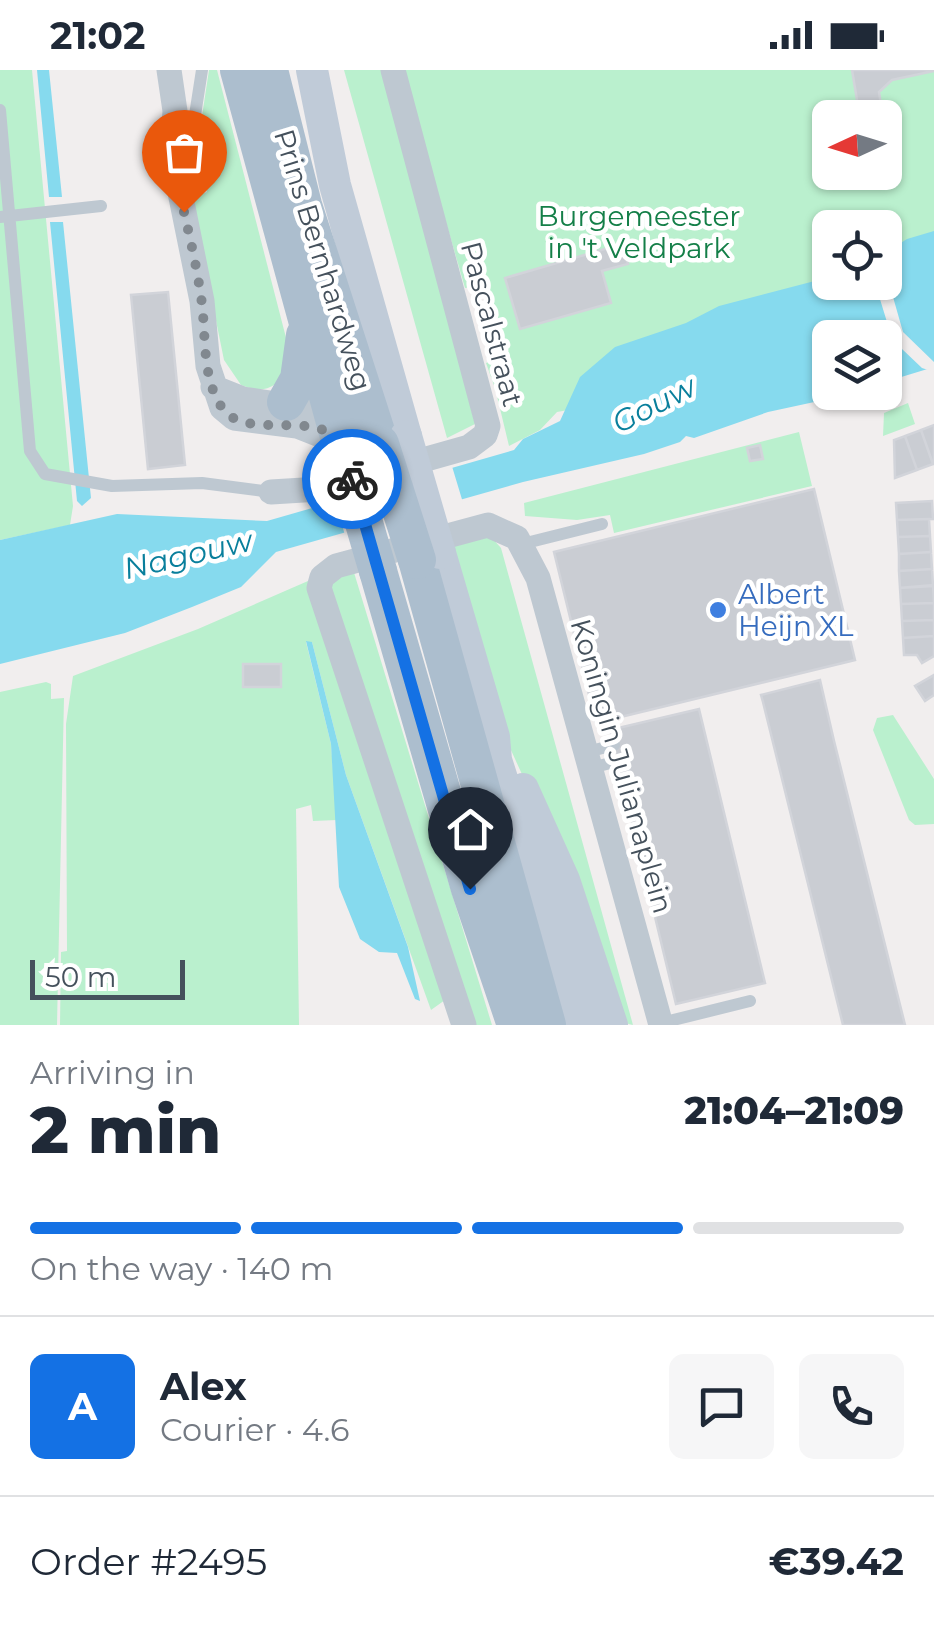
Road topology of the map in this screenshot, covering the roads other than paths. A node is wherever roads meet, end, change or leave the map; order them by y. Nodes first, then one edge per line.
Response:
1 (169, 70) edge
2 (202, 70) edge
3 (240, 70) edge
4 (269, 70) edge
5 (312, 70) edge
6 (393, 70) edge
7 (0, 110) edge
8 (172, 152) junction
9 (101, 206) dead end
10 (5, 216) edge
11 (306, 323) junction
12 (213, 387) junction
13 (286, 402) junction
14 (360, 437) junction
15 (272, 492) joint
16 (602, 524) dead end
17 (516, 538) junction
18 (428, 556) junction
19 (308, 560) dead end
20 (336, 566) junction
21 (494, 737) junction
22 (614, 746) dead end
23 (589, 760) junction
24 (618, 761) dead end
25 (750, 1001) dead end
26 (661, 1024) edge
27 (464, 1025) edge
28 (516, 1025) edge
29 (547, 1025) edge
30 (581, 1025) edge
31 (612, 1025) edge

1 - 8 street
2 - 8 lane
3 - 11 main road, Prins Bernhardweg
4 - 14 main road, Prins Bernhardweg
5 - 14 main road
6 - 15 street, Pascalstraat
7 - 10 lane
8 - 12 street
9 - 10 lane
10 - 15 lane
11 - 13 main road
11 - 14 main road, Prins Bernhardweg
12 - 13 street
12 - 14 street
13 - 14 street
14 - 18 main road, Prins Bernhardweg, bridge
14 - 28 main road, Prins Bernhardweg, bridge
16 - 17 lane
17 - 20 street
17 - 23 street, Koningin Julianaplein
18 - 21 main road
18 - 29 main road, Prins Bernhardweg
19 - 20 street
20 - 27 street
21 - 30 main road
21 - 31 main road
22 - 23 lane
23 - 24 lane
23 - 26 street, Koningin Julianaplein
25 - 26 lane

